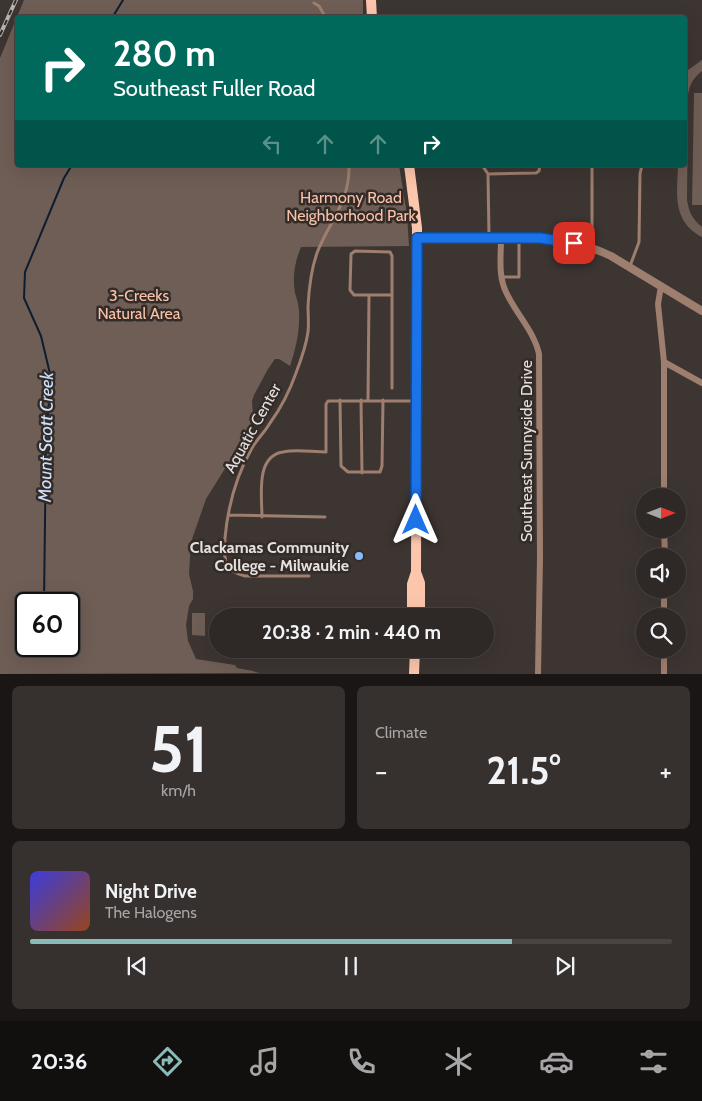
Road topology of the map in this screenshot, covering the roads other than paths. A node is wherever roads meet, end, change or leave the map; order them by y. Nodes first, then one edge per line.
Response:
1 (371, 0) edge
2 (314, 3) dead end
3 (324, 15) edge
4 (372, 15) edge
5 (349, 167) edge
6 (409, 167) edge
7 (483, 167) edge
8 (540, 167) edge
9 (592, 167) edge
10 (642, 167) edge
11 (488, 174) junction
12 (417, 238) junction
13 (489, 238) junction
14 (501, 238) junction
15 (519, 238) junction
16 (588, 246) junction
17 (630, 267) junction
18 (502, 277) junction
19 (661, 286) junction
20 (369, 295) junction
21 (392, 295) junction
22 (702, 311) edge
23 (664, 362) junction
24 (702, 383) edge
25 (392, 388) dead end
26 (340, 400) junction
27 (361, 400) junction
28 (368, 400) junction
29 (382, 400) junction
30 (416, 401) junction
31 (362, 472) junction
32 (664, 488) edge
33 (228, 515) junction
34 (262, 517) junction
35 (324, 517) dead end
36 (416, 572) junction
37 (309, 576) dead end
38 (412, 608) edge
39 (420, 608) edge
40 (415, 658) edge
41 (664, 658) edge
42 (414, 674) edge
43 (538, 674) edge
44 (664, 674) edge

1 - 4 main road
2 - 3 lane
5 - 33 lane, Aquatic Center
6 - 12 main road
7 - 11 lane
8 - 11 lane
9 - 16 lane
10 - 17 lane
11 - 13 lane
12 - 13 street
12 - 30 main road
13 - 14 street
14 - 15 street
14 - 18 street, Southeast Sunnyside Drive
15 - 16 street
15 - 18 lane
16 - 17 street
17 - 19 street
18 - 43 street, Southeast Sunnyside Drive
19 - 22 street
19 - 23 street
20 - 21 lane
20 - 21 lane
20 - 28 lane
21 - 25 lane
23 - 24 street
23 - 32 street
26 - 27 lane
26 - 31 lane
26 - 34 lane
27 - 28 lane
27 - 31 lane
28 - 29 lane
29 - 30 lane
29 - 31 lane
30 - 36 main road
33 - 34 lane
33 - 37 lane, Aquatic Center
34 - 35 lane
36 - 38 main road
36 - 39 main road
40 - 42 main road
41 - 44 street

